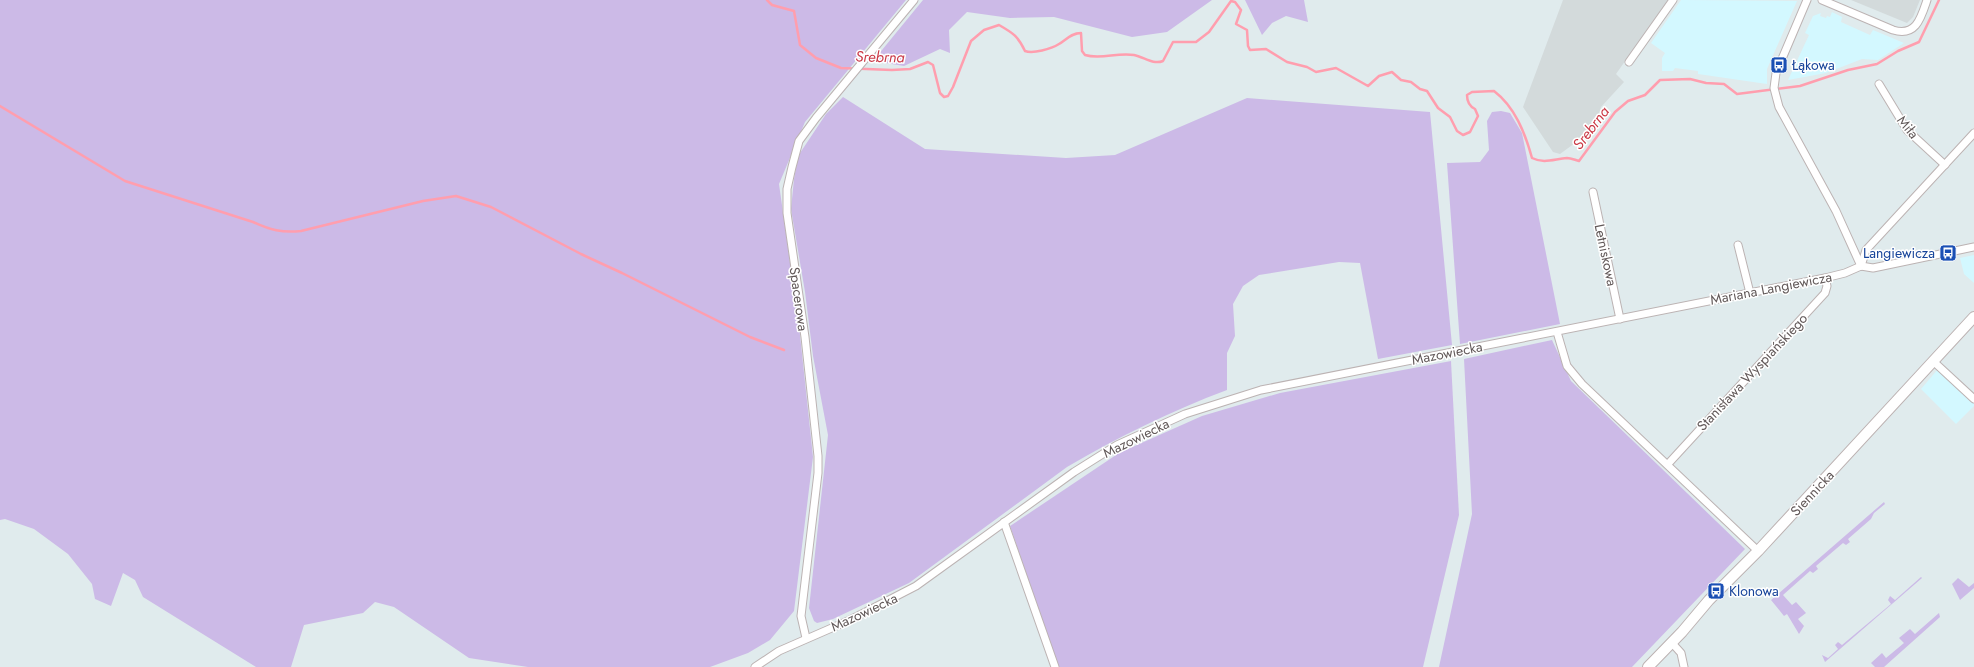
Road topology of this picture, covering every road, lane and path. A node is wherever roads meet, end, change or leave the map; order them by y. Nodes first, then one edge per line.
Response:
1 (914, 0) edge
2 (1673, 0) edge
3 (1807, 0) edge
4 (1822, 0) edge
5 (1927, 0) edge
6 (1629, 62) dead end
7 (1879, 84) dead end
8 (1974, 133) edge
9 (1945, 165) junction
10 (1593, 192) dead end
11 (1738, 245) dead end
12 (1974, 247) edge
13 (1861, 266) junction
14 (1825, 278) junction
15 (1750, 293) junction
16 (1974, 317) edge
17 (1620, 319) junction
18 (1567, 329) joint
19 (1557, 332) junction
20 (1933, 361) junction
21 (1974, 398) edge
22 (1668, 464) junction
23 (1004, 522) junction
24 (1758, 551) junction
25 (806, 638) junction
26 (1672, 643) junction
27 (755, 667) edge
28 (1055, 667) edge
29 (1648, 667) edge
30 (1684, 667) edge

1 - 25 street, Spacerowa
2 - 6 street
3 - 13 street
4 - 5 street
7 - 9 street, Miła
8 - 9 street
9 - 13 street
10 - 17 street, Letniskowa
11 - 15 street
12 - 13 street, Mariana Langiewicza
13 - 14 street, Mariana Langiewicza
14 - 15 street, Mariana Langiewicza
14 - 22 street, Stanisława Wyspiańskiego
15 - 17 street, Mariana Langiewicza
16 - 20 main road, Siennicka
17 - 18 street, Mariana Langiewicza
18 - 19 street, Mazowiecka
19 - 22 street
19 - 23 street, Mazowiecka
20 - 21 street
20 - 24 main road, Siennicka
22 - 24 street
23 - 25 street, Mazowiecka
23 - 28 street
24 - 26 main road, Siennicka
25 - 27 street, Mazowiecka
26 - 29 main road, Siennicka
26 - 30 street

